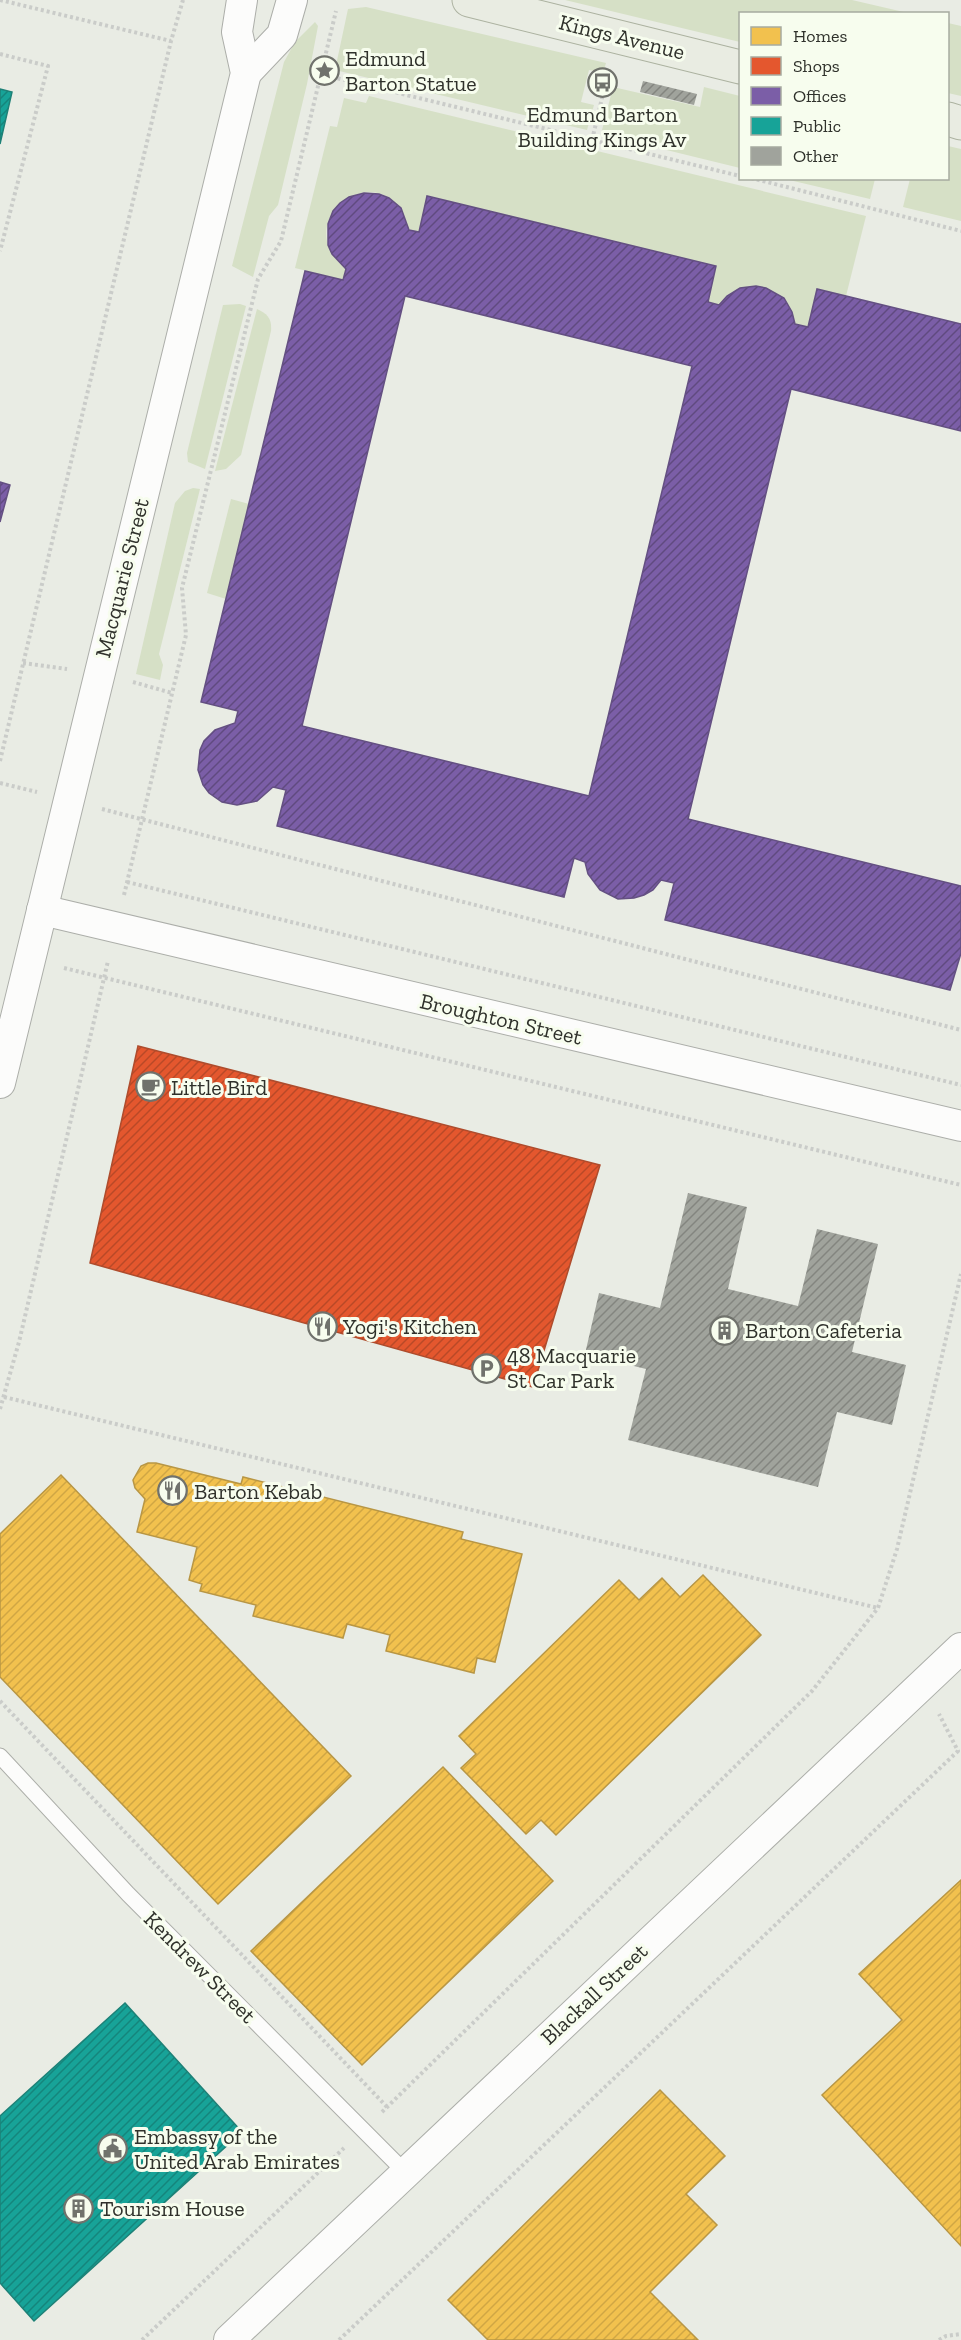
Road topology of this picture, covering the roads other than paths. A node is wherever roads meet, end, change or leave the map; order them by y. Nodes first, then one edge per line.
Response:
1 (242, 0) edge
2 (292, 0) edge
3 (469, 0) edge
4 (739, 67) edge
5 (246, 73) junction
6 (42, 910) junction
7 (0, 1083) edge
8 (961, 1126) edge
9 (961, 1648) edge
10 (0, 1756) edge
11 (405, 2172) junction
12 (229, 2340) edge

1 - 5 street, Macquarie Street
2 - 5 street, Macquarie Street
3 - 4 main road, Kings Avenue
5 - 6 street, Macquarie Street
6 - 7 street, Macquarie Street
6 - 8 street, Broughton Street
9 - 11 street, Blackall Street
10 - 11 lane, Kendrew Street
11 - 12 street, Blackall Street

